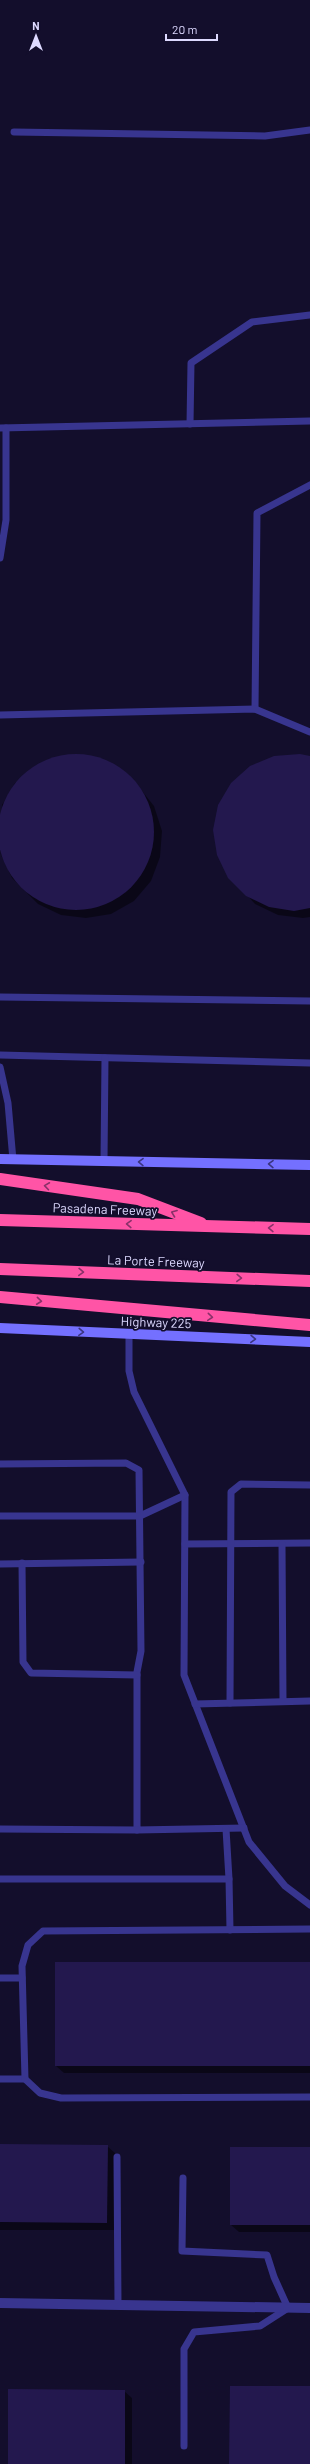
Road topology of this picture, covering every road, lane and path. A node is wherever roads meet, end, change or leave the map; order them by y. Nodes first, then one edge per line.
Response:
1 (310, 130) edge
2 (14, 132) dead end
3 (310, 315) edge
4 (310, 421) edge
5 (190, 424) junction
6 (3, 428) edge
7 (310, 485) edge
8 (0, 558) edge
9 (254, 709) junction
10 (0, 715) edge
11 (310, 732) edge
12 (0, 997) edge
13 (310, 1001) edge
14 (0, 1055) edge
15 (105, 1058) junction
16 (310, 1063) edge
17 (0, 1067) edge
18 (0, 1159) edge
19 (13, 1160) junction
20 (104, 1161) junction
21 (310, 1165) edge
22 (0, 1179) edge
23 (0, 1220) edge
24 (210, 1227) junction
25 (310, 1229) edge
26 (0, 1269) edge
27 (310, 1281) edge
28 (0, 1297) edge
29 (310, 1325) edge
30 (0, 1328) edge
31 (129, 1334) junction
32 (310, 1342) edge
33 (0, 1464) edge
34 (310, 1485) edge
35 (185, 1495) junction
36 (0, 1516) edge
37 (140, 1516) junction
38 (185, 1544) junction
39 (230, 1544) junction
40 (282, 1544) junction
41 (310, 1544) edge
42 (140, 1562) junction
43 (0, 1564) edge
44 (22, 1564) junction
45 (137, 1675) junction
46 (283, 1701) junction
47 (310, 1701) edge
48 (230, 1702) junction
49 (195, 1704) junction
50 (244, 1828) junction
51 (0, 1829) edge
52 (226, 1829) junction
53 (137, 1830) junction
54 (0, 1879) edge
55 (229, 1879) junction
56 (310, 1905) edge
57 (310, 1929) edge
58 (230, 1930) junction
59 (0, 1978) edge
60 (22, 1978) junction
61 (0, 2079) edge
62 (24, 2079) junction
63 (310, 2097) edge
64 (117, 2157) dead end
65 (183, 2178) dead end
66 (0, 2303) edge
67 (118, 2305) junction
68 (288, 2308) junction
69 (310, 2308) edge
70 (184, 2446) dead end

1 - 2 lane
3 - 5 lane
4 - 5 lane
5 - 6 lane
6 - 8 lane
7 - 9 lane
9 - 10 lane
9 - 11 lane
12 - 13 lane
14 - 15 lane
15 - 16 lane
15 - 20 lane
17 - 19 lane
18 - 19 main road
19 - 20 main road
21 -> 20 main road
24 -> 22 highway
24 -> 23 highway, Pasadena Freeway
25 -> 24 highway
26 -> 27 highway, La Porte Freeway
28 -> 29 highway
30 -> 31 main road, Highway 225
31 -> 32 main road, Highway 225
31 - 35 lane
33 - 37 lane
34 - 39 lane
35 - 37 lane
35 - 38 lane
36 - 37 lane
37 - 42 lane
38 - 39 lane
38 - 49 lane
39 - 40 lane
39 - 48 lane
40 - 41 lane
40 - 46 lane
42 - 44 lane
42 - 45 lane
43 - 44 lane
44 - 45 lane
45 - 53 lane
46 - 47 lane
46 - 48 lane
48 - 49 lane
49 - 50 lane
50 - 52 lane
50 - 56 lane
51 - 53 lane
52 - 53 lane
52 - 55 lane
54 - 55 lane
55 - 58 lane
57 - 58 lane
58 - 60 lane
59 - 60 lane
60 - 62 lane
61 - 62 lane
62 - 63 lane
64 - 67 lane
65 - 68 lane
66 - 67 street
67 - 68 street
68 - 69 street
68 - 70 lane

